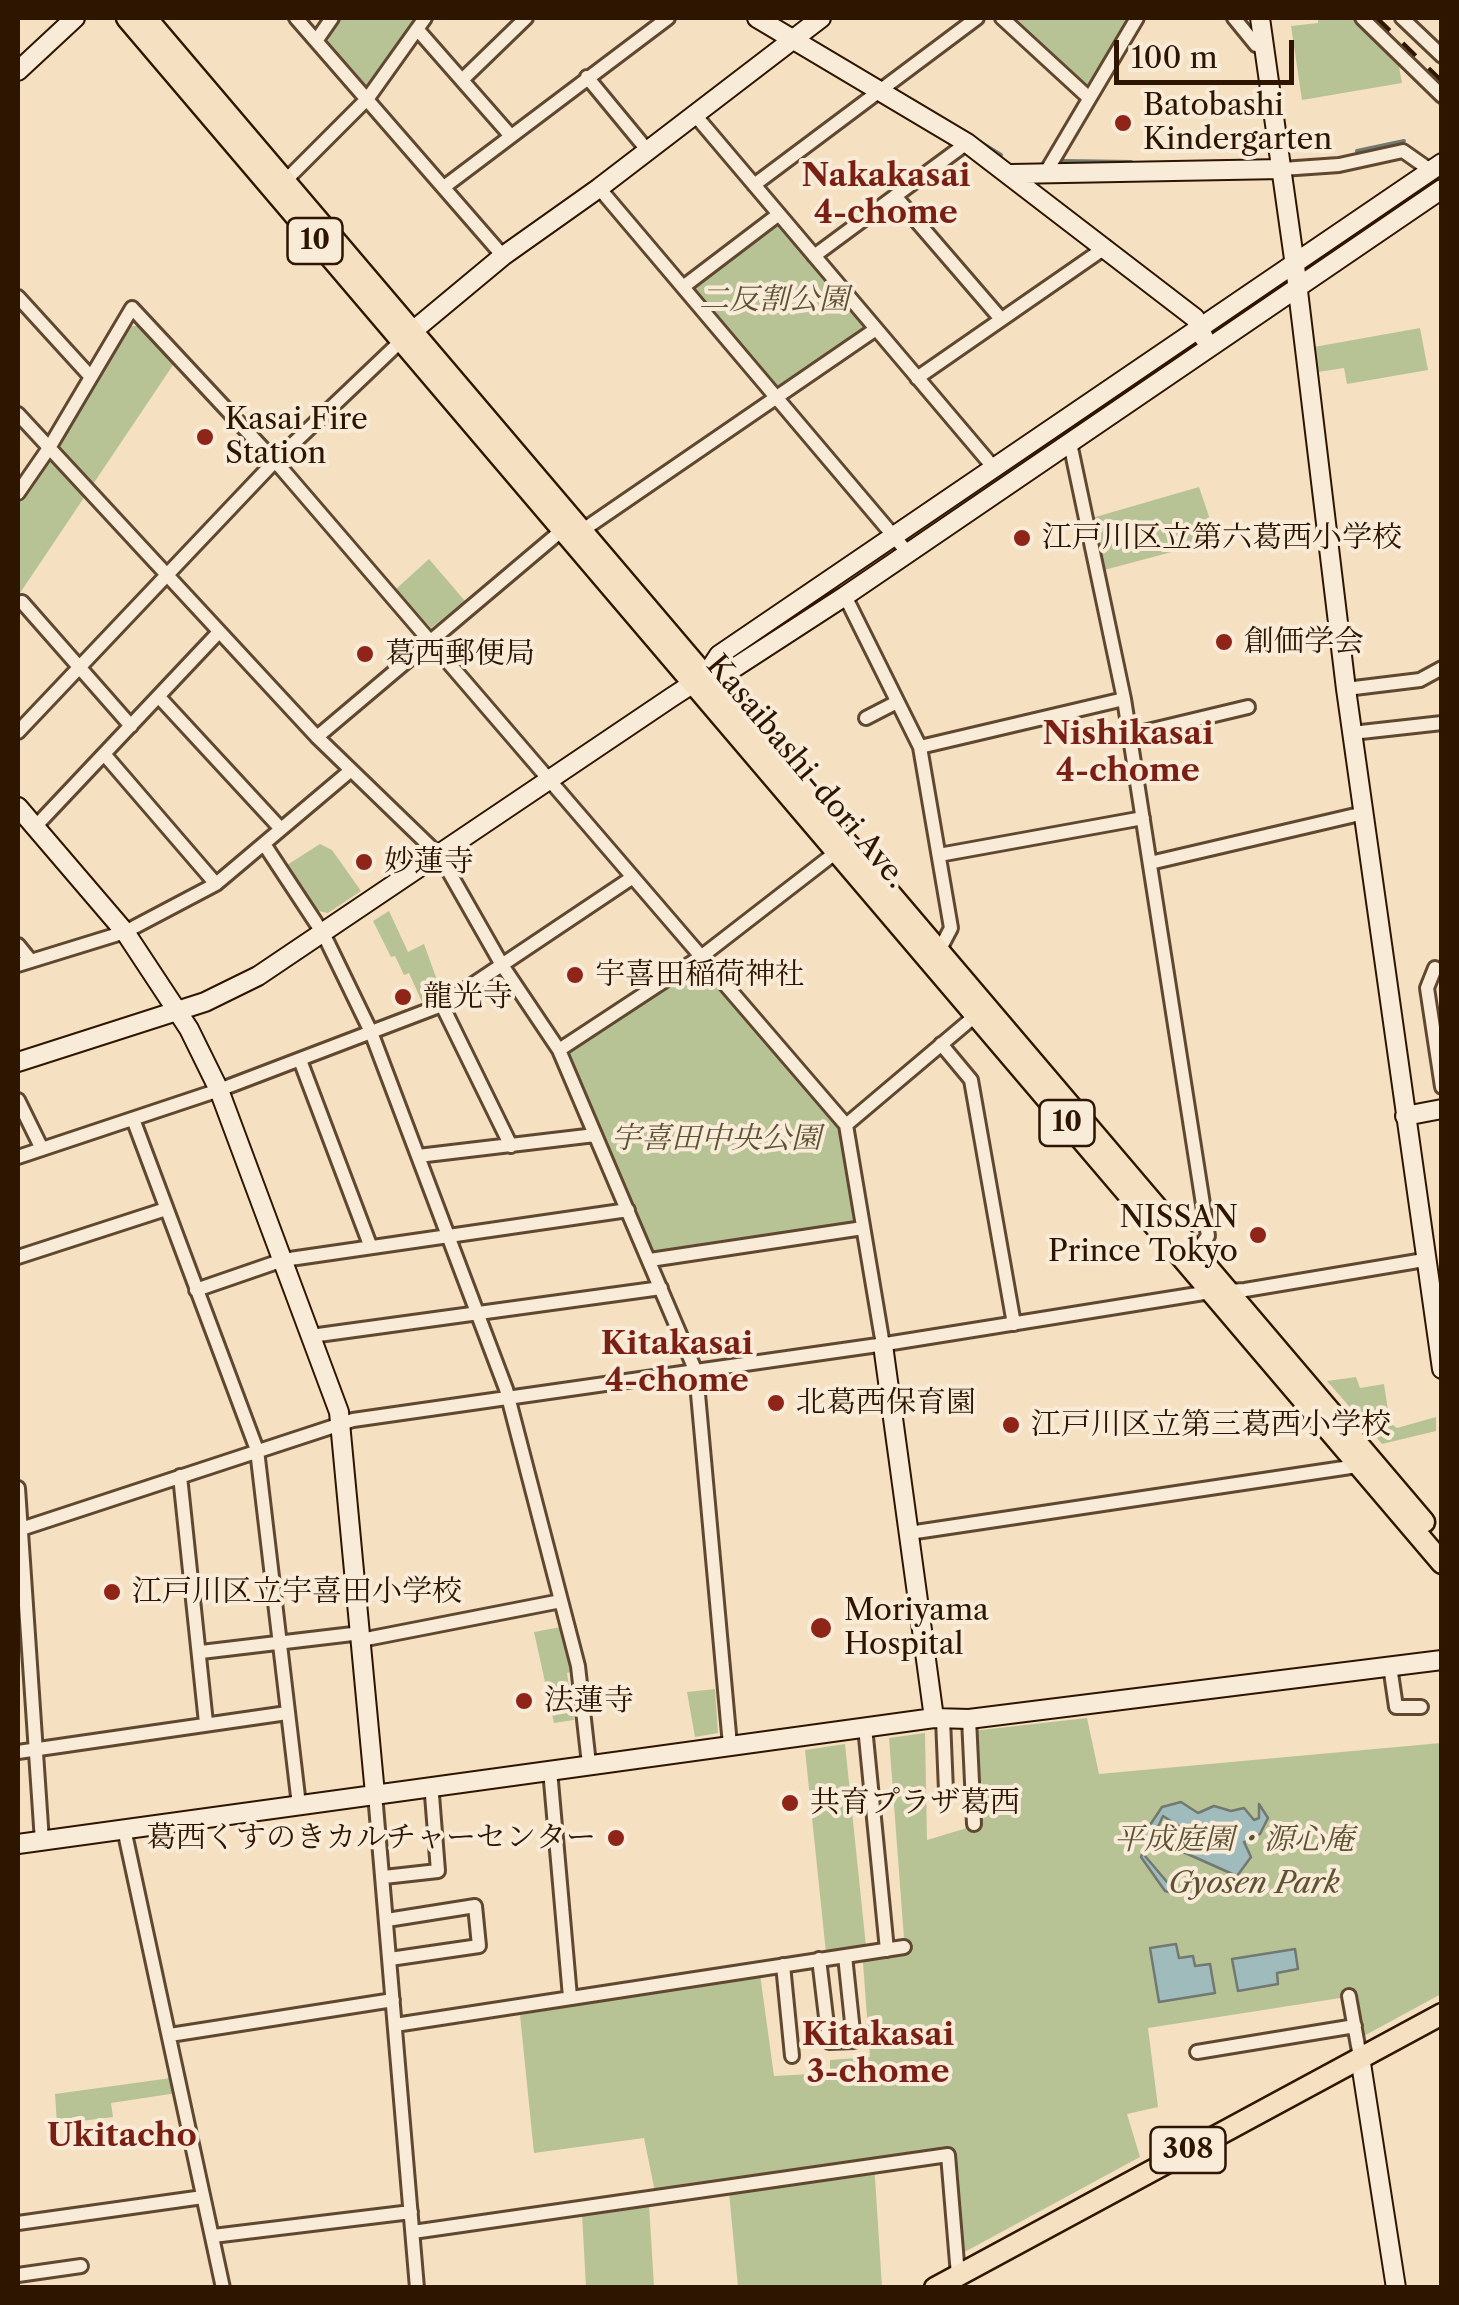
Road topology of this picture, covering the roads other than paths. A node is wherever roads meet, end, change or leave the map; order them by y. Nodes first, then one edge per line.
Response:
1 (74, 18) edge
2 (127, 18) edge
3 (146, 18) edge
4 (296, 18) edge
5 (332, 18) edge
6 (526, 18) edge
7 (668, 18) edge
8 (757, 18) edge
9 (821, 18) edge
10 (978, 18) edge
11 (1002, 18) edge
12 (1137, 18) edge
13 (1234, 18) edge
14 (1260, 18) edge
15 (1362, 18) edge
16 (1402, 18) edge
17 (421, 23) edge
18 (793, 39) junction
19 (316, 41) junction
20 (1264, 44) junction
21 (1442, 56) edge
22 (18, 71) edge
23 (587, 78) junction
24 (462, 80) junction
25 (879, 90) junction
26 (1442, 96) edge
27 (368, 98) junction
28 (1089, 98) junction
29 (695, 115) junction
30 (510, 135) junction
31 (967, 142) junction
32 (648, 151) junction
33 (1436, 166) edge
34 (1282, 169) junction
35 (1046, 172) junction
36 (1011, 174) junction
37 (285, 180) junction
38 (754, 185) junction
39 (444, 186) junction
40 (599, 188) junction
41 (1442, 189) edge
42 (895, 196) junction
43 (779, 214) junction
44 (1106, 247) junction
45 (504, 256) junction
46 (814, 256) junction
47 (1296, 266) junction
48 (683, 287) junction
49 (1296, 289) junction
50 (18, 297) edge
51 (1002, 319) junction
52 (1200, 328) junction
53 (876, 329) junction
54 (406, 337) junction
55 (1204, 352) junction
56 (90, 376) junction
57 (917, 378) junction
58 (776, 395) junction
59 (18, 414) edge
60 (1070, 443) junction
61 (49, 448) junction
62 (274, 461) junction
63 (994, 468) junction
64 (18, 493) edge
65 (583, 530) junction
66 (561, 531) junction
67 (894, 536) junction
68 (908, 553) junction
69 (166, 575) junction
70 (845, 596) junction
71 (22, 602) dead end
72 (218, 633) junction
73 (430, 642) junction
74 (80, 668) junction
75 (1442, 668) edge
76 (699, 679) junction
77 (1346, 689) junction
78 (159, 697) junction
79 (1124, 699) junction
80 (897, 702) junction
81 (1248, 706) dead end
82 (866, 718) dead end
83 (1442, 723) edge
84 (130, 726) junction
85 (18, 732) edge
86 (1352, 732) junction
87 (1130, 735) junction
88 (317, 737) junction
89 (920, 746) junction
90 (104, 754) junction
91 (350, 771) junction
92 (550, 782) junction
93 (18, 806) edge
94 (1364, 812) junction
95 (1143, 818) junction
96 (35, 827) junction
97 (281, 829) junction
98 (264, 844) junction
99 (836, 853) junction
100 (940, 855) junction
101 (440, 856) junction
102 (1150, 863) junction
103 (634, 876) junction
104 (216, 884) junction
105 (124, 932) junction
106 (324, 936) junction
107 (18, 945) edge
108 (940, 949) junction
109 (702, 956) junction
110 (24, 963) edge
111 (502, 965) junction
112 (1434, 968) dead end
113 (442, 1006) junction
114 (179, 1011) junction
115 (975, 1016) junction
116 (371, 1032) junction
117 (941, 1044) junction
118 (559, 1050) junction
119 (300, 1060) junction
120 (18, 1062) edge
121 (1442, 1087) edge
122 (219, 1090) junction
123 (18, 1100) edge
124 (1442, 1109) edge
125 (1405, 1116) junction
126 (133, 1119) junction
127 (846, 1125) junction
128 (594, 1134) junction
129 (511, 1146) junction
130 (42, 1149) junction
131 (418, 1156) junction
132 (18, 1157) edge
133 (166, 1209) junction
134 (628, 1210) junction
135 (863, 1228) junction
136 (446, 1235) junction
137 (370, 1245) junction
138 (18, 1257) edge
139 (1191, 1257) junction
140 (282, 1260) junction
141 (650, 1260) junction
142 (1424, 1260) junction
143 (662, 1288) junction
144 (196, 1290) junction
145 (1220, 1292) junction
146 (478, 1312) junction
147 (1014, 1324) junction
148 (1439, 1330) edge
149 (311, 1336) junction
150 (883, 1345) junction
151 (1442, 1369) edge
152 (696, 1372) junction
153 (509, 1398) junction
154 (342, 1423) junction
155 (257, 1450) junction
156 (1357, 1466) junction
157 (180, 1476) junction
158 (18, 1488) edge
159 (19, 1530) edge
160 (909, 1533) junction
161 (1442, 1543) edge
162 (1442, 1563) edge
163 (561, 1601) junction
164 (361, 1637) junction
165 (279, 1641) junction
166 (200, 1652) junction
167 (1442, 1660) edge
168 (1390, 1666) junction
169 (1420, 1707) dead end
170 (287, 1713) junction
171 (939, 1719) junction
172 (969, 1719) junction
173 (206, 1723) junction
174 (866, 1728) junction
175 (730, 1745) junction
176 (34, 1748) junction
177 (18, 1752) edge
178 (589, 1764) junction
179 (550, 1770) junction
180 (946, 1791) dead end
181 (375, 1794) junction
182 (432, 1795) dead end
183 (299, 1805) junction
184 (974, 1824) dead end
185 (124, 1830) junction
186 (42, 1841) junction
187 (18, 1844) edge
188 (384, 1877) junction
189 (387, 1920) junction
190 (904, 1948) dead end
191 (887, 1950) junction
192 (845, 1956) junction
193 (390, 1959) junction
194 (819, 1959) junction
195 (784, 1964) junction
196 (1349, 1996) dead end
197 (570, 1997) junction
198 (393, 2000) junction
199 (1442, 2014) edge
200 (395, 2025) junction
201 (1355, 2026) junction
202 (170, 2036) junction
203 (1197, 2052) dead end
204 (792, 2056) dead end
205 (1360, 2057) junction
206 (203, 2197) junction
207 (410, 2212) junction
208 (18, 2223) edge
209 (413, 2232) junction
210 (213, 2236) junction
211 (81, 2266) dead end
212 (18, 2274) edge
213 (958, 2275) junction
214 (223, 2288) edge
215 (417, 2288) edge
216 (935, 2288) edge
217 (1396, 2288) edge

1 - 22 street
2 - 54 main road, Kasaibashi-dori Ave. / 10
3 - 37 main road, Kasaibashi-dori Ave. / 10
4 - 19 street
5 - 19 street
6 - 24 street
7 - 23 street
8 - 18 street
9 - 18 street
10 - 25 street
11 - 28 street
12 - 28 street
13 - 20 street
14 - 20 street
15 - 26 street
16 - 21 street
17 - 24 street
17 - 27 street
18 - 25 street
18 - 29 street
19 - 27 street
20 - 34 street
23 - 30 street
23 - 32 street
24 - 30 street
25 - 31 street
25 - 38 street
27 - 37 street
27 - 39 street
28 - 35 street
29 - 32 street
29 - 38 street
30 - 39 street
31 - 36 street
31 - 42 street
32 - 40 street
33 - 34 street
33 - 47 street
34 - 35 street
34 - 47 street
35 - 36 street
36 - 44 street
37 - 54 main road, Kasaibashi-dori Ave. / 10
38 - 43 street
39 - 45 street
40 - 45 street
40 - 48 street
41 - 49 street
42 - 46 street
42 - 51 street
43 - 46 street
43 - 48 street
44 - 51 street
44 - 52 street
45 - 54 street
46 - 53 street
47 - 49 street
47 - 52 street
48 - 58 street
49 - 55 street
49 - 77 street
50 - 56 street
51 - 57 street
52 - 55 street
52 - 63 street
53 - 57 street
53 - 58 street
54 - 62 street
54 - 65 main road, Kasaibashi-dori Ave. / 10
54 - 66 main road, Kasaibashi-dori Ave. / 10
55 - 60 street
56 - 61 street
56 - 62 street
57 - 63 street
58 - 65 street
58 - 67 street
59 - 61 street
60 - 68 street
60 - 79 street
61 - 64 street
61 - 69 street
62 - 69 street
62 - 73 street
63 - 67 street
65 - 76 main road, Kasaibashi-dori Ave. / 10
66 - 73 street
66 - 76 main road, Kasaibashi-dori Ave. / 10
67 - 68 street
67 - 76 street
68 - 70 street
69 - 72 street
69 - 74 street
70 - 76 street
70 - 80 street
71 - 74 street
72 - 78 street
72 - 88 street
73 - 88 street
73 - 92 street
74 - 84 street
74 - 85 street
75 - 77 street
76 - 92 street
76 - 99 main road, Kasaibashi-dori Ave. / 10
76 - 108 main road, Kasaibashi-dori Ave. / 10
77 - 86 street
78 - 84 street
78 - 97 street
79 - 87 street
79 - 89 street
80 - 82 street
80 - 89 street
81 - 87 street
83 - 86 street
84 - 90 street
86 - 94 street
87 - 95 street
88 - 91 street
89 - 100 street
90 - 96 street
90 - 104 street
91 - 97 street
91 - 101 street
92 - 101 street
92 - 103 street
93 - 96 street
94 - 102 street
94 - 125 street
95 - 100 street
95 - 102 street
96 - 105 street
97 - 98 street
98 - 104 street
98 - 106 street
99 - 109 street
99 - 115 main road, Kasaibashi-dori Ave. / 10
100 - 108 street
101 - 106 street
101 - 111 street
102 - 139 street
103 - 109 street
103 - 111 street
104 - 105 street
105 - 110 street
105 - 114 street
106 - 114 street
106 - 116 street
107 - 110 street
108 - 139 main road, Kasaibashi-dori Ave. / 10
109 - 118 street
109 - 127 street
111 - 113 street
111 - 118 street
112 - 121 street
113 - 116 street
113 - 129 street
114 - 120 street
114 - 122 street
115 - 117 street
115 - 139 main road, Kasaibashi-dori Ave. / 10
116 - 119 street
116 - 131 street
117 - 127 street
117 - 147 street
118 - 128 street
119 - 122 street
119 - 137 street
122 - 126 street
122 - 140 street
123 - 130 street
124 - 125 street
125 - 142 street
126 - 130 street
126 - 133 street
127 - 135 street
128 - 129 street
128 - 134 street
129 - 131 street
130 - 132 street
131 - 136 street
133 - 138 street
133 - 144 street
134 - 136 street
134 - 141 street
135 - 141 street
135 - 150 street
136 - 137 street
136 - 146 street
137 - 140 street
139 - 145 main road, Kasaibashi-dori Ave. / 10
140 - 144 street
140 - 149 street
141 - 143 street
142 - 145 street
142 - 148 street
143 - 146 street
143 - 152 street
144 - 155 street
145 - 147 street
145 - 156 main road, Kasaibashi-dori Ave. / 10
145 - 161 main road, Kasaibashi-dori Ave. / 10
146 - 149 street
146 - 153 street
147 - 150 street
148 - 151 street
149 - 154 street
150 - 152 street
150 - 160 street
152 - 153 street
152 - 175 street
153 - 154 street
153 - 163 street
154 - 155 street
154 - 164 street
155 - 157 street
155 - 165 street
156 - 160 street
156 - 162 main road, Kasaibashi-dori Ave. / 10
157 - 159 street
157 - 166 street
158 - 159 street
159 - 176 street
160 - 171 street
163 - 164 street
163 - 178 street
164 - 165 street
164 - 181 street
165 - 166 street
165 - 170 street
166 - 173 street
167 - 168 street
168 - 169 street
168 - 172 street
170 - 173 street
170 - 183 street
171 - 172 street
171 - 174 street
171 - 180 street
172 - 184 street
173 - 176 street
174 - 175 street
174 - 191 street
175 - 178 street
176 - 177 street
176 - 186 street
178 - 179 street
179 - 181 street
179 - 197 street
181 - 183 street
181 - 188 street
182 - 188 street
183 - 185 street
185 - 186 street
185 - 202 street
186 - 187 street
188 - 189 street
189 - 193 street
189 - 193 street
190 - 191 street
191 - 192 street
192 - 194 street
192 - 194 street
193 - 198 street
194 - 195 street
195 - 197 street
195 - 204 street
196 - 201 street
197 - 200 street
198 - 200 street
198 - 202 street
199 - 205 main road, 308
200 - 207 street
201 - 203 street
201 - 205 street
202 - 206 street
205 - 213 main road, 308
205 - 217 street
206 - 208 street
206 - 210 street
207 - 209 street
207 - 210 street
209 - 213 street
209 - 215 street
210 - 214 street
211 - 212 street
213 - 216 main road, 308

